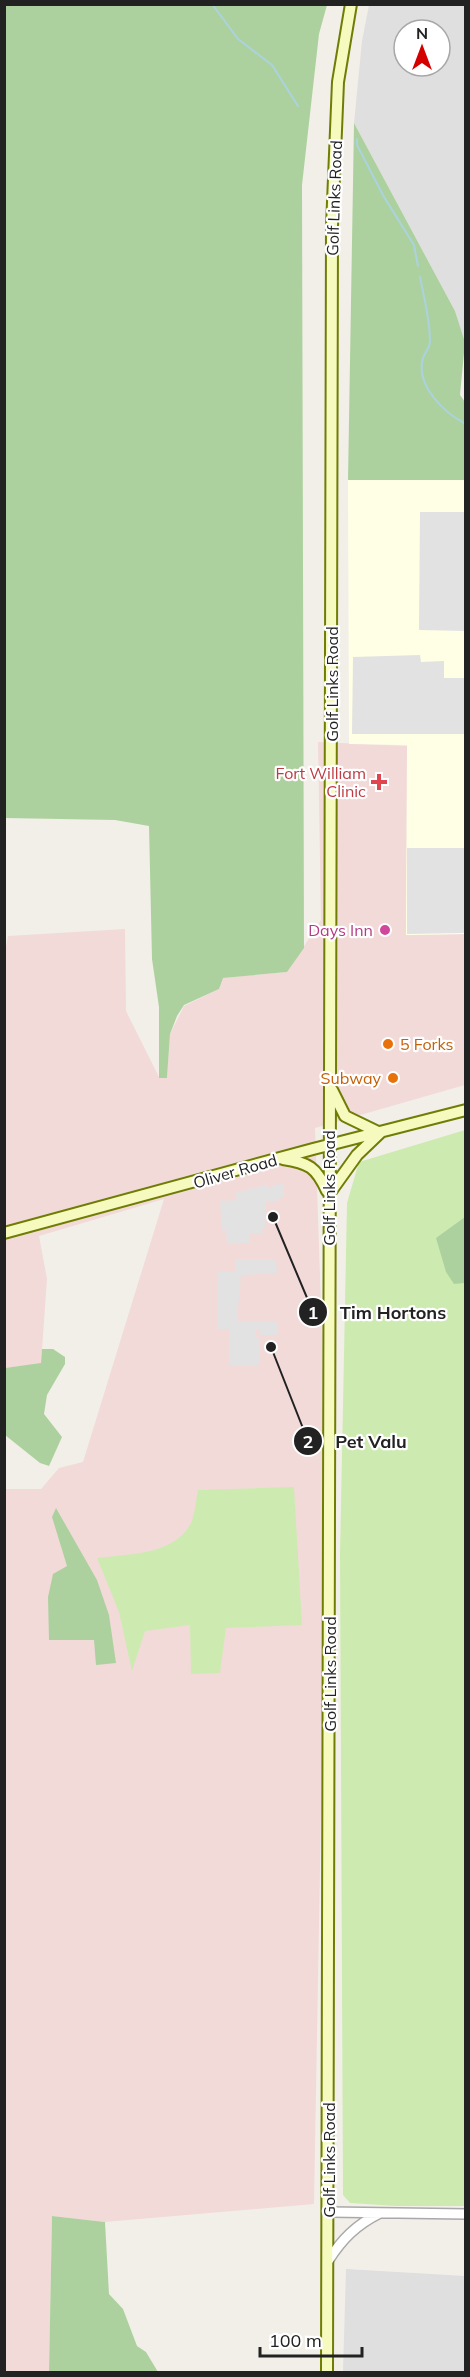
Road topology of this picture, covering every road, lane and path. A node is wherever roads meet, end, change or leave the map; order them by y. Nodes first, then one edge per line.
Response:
1 (351, 4) edge
2 (329, 1085) junction
3 (465, 1110) edge
4 (380, 1132) junction
5 (329, 1144) junction
6 (280, 1158) junction
7 (329, 1194) junction
8 (4, 1233) edge
9 (330, 2212) junction
10 (382, 2212) junction
11 (465, 2214) edge
12 (328, 2261) junction
13 (327, 2373) edge

1 - 2 main road, Golf Links Road
2 - 4 main road
2 - 5 main road, Golf Links Road
3 - 4 main road, Oliver Road
4 - 5 main road, Oliver Road
4 - 7 main road
5 - 6 main road, Oliver Road
5 - 7 main road, Golf Links Road
6 - 7 main road
6 - 8 main road, Oliver Road
7 - 9 main road, Golf Links Road
9 - 10 street
9 - 12 main road, Golf Links Road
10 - 11 street
10 - 12 street
12 - 13 main road, Golf Links Road

